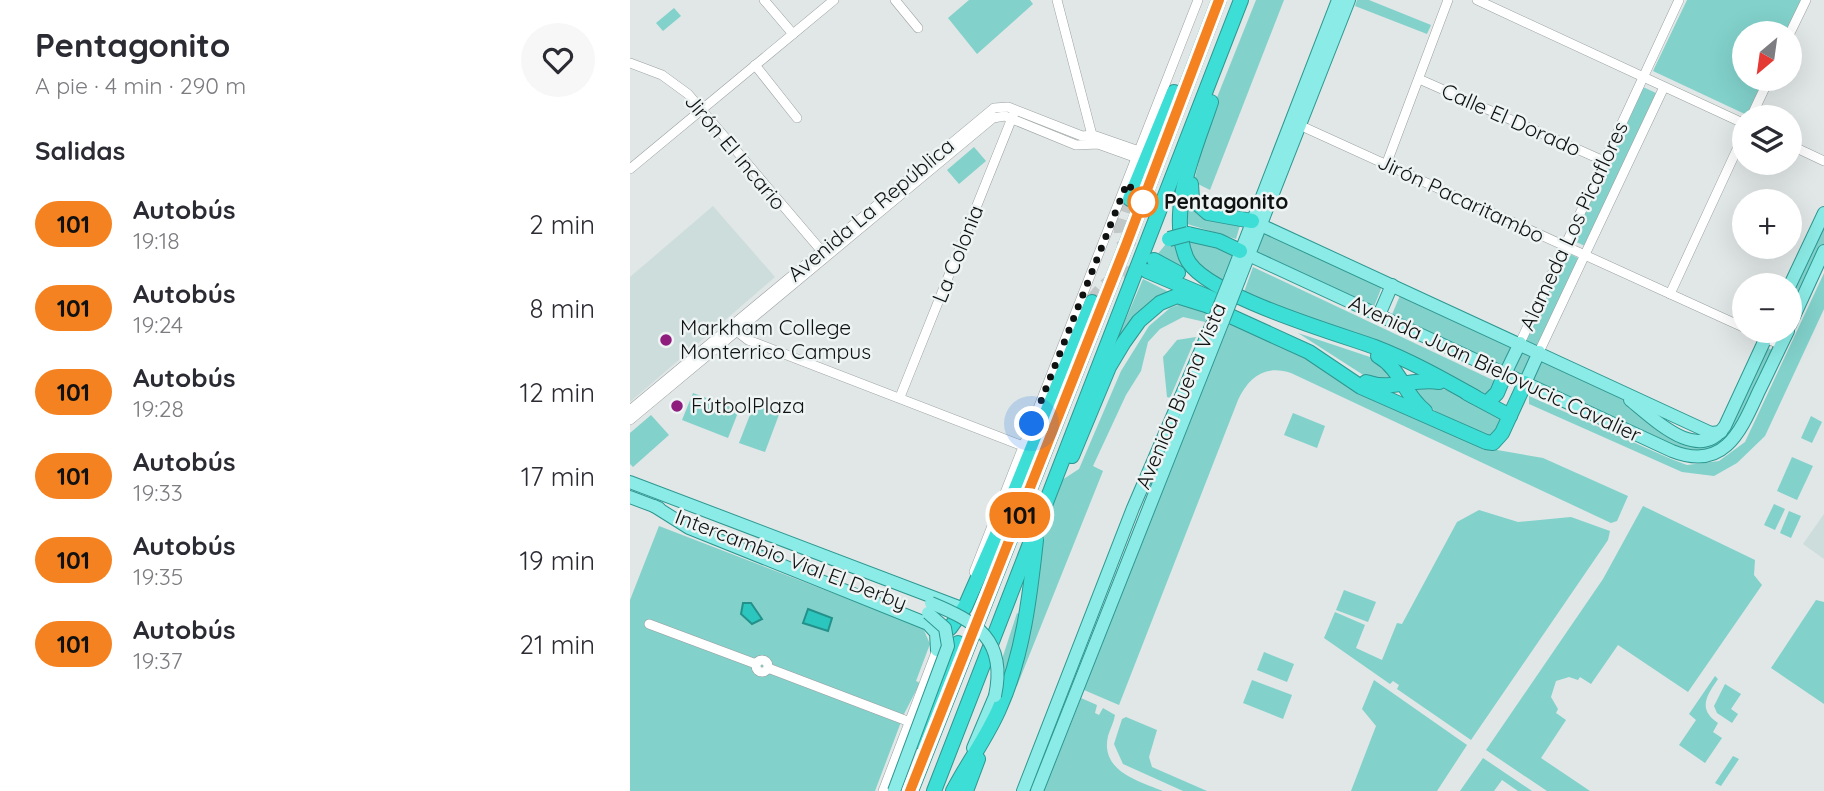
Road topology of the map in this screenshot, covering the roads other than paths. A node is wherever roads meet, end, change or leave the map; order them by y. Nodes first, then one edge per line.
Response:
1 (764, 0) edge
2 (895, 0) edge
3 (1057, 0) edge
4 (1198, 0) edge
5 (1219, 0) edge
6 (1241, 0) edge
7 (1338, 0) edge
8 (1349, 0) edge
9 (1448, 0) edge
10 (1477, 0) edge
11 (1679, 0) edge
12 (1805, 0) edge
13 (828, 2) edge
14 (1795, 21) edge
15 (918, 28) dead end
16 (1207, 30) junction
17 (793, 34) junction
18 (1224, 43) junction
19 (630, 63) edge
20 (755, 65) junction
21 (1643, 77) junction
22 (1419, 79) junction
23 (1664, 86) junction
24 (1212, 97) junction
25 (702, 109) junction
26 (1014, 114) junction
27 (797, 118) dead end
28 (1732, 118) edge
29 (1296, 123) junction
30 (1093, 140) junction
31 (1802, 151) edge
32 (1138, 154) junction
33 (1732, 160) edge
34 (1824, 161) edge
35 (1604, 162) junction
36 (1386, 165) junction
37 (630, 169) edge
38 (1130, 199) tunnel mouth
39 (1824, 213) edge
40 (1257, 223) junction
41 (1564, 246) junction
42 (1824, 251) edge
43 (1245, 253) junction
44 (824, 255) junction
45 (1584, 255) junction
46 (1796, 273) edge
47 (1392, 285) junction
48 (1670, 294) junction
49 (1802, 299) edge
50 (1092, 302) tunnel mouth
51 (1120, 310) junction
52 (1379, 315) junction
53 (1219, 319) junction
54 (1732, 322) edge
55 (734, 329) junction
56 (1520, 343) junction
57 (1763, 343) edge
58 (1778, 343) edge
59 (1781, 345) joint
60 (1539, 352) junction
61 (1505, 374) junction
62 (1405, 383) junction
63 (1525, 383) junction
64 (901, 397) junction
65 (1481, 399) junction
66 (630, 410) edge
67 (1510, 416) junction
68 (630, 419) edge
69 (1466, 434) junction
70 (1023, 446) junction
71 (1149, 469) junction
72 (1162, 475) junction
73 (630, 482) edge
74 (1053, 482) junction
75 (630, 497) edge
76 (654, 506) junction
77 (718, 516) junction
78 (1038, 520) junction
79 (994, 578) junction
80 (960, 607) junction
81 (930, 608) junction
82 (649, 624) dead end
83 (950, 628) junction
84 (937, 650) junction
85 (917, 726) junction
86 (990, 728) junction
87 (962, 774) junction
88 (883, 791) edge
89 (896, 791) edge
90 (911, 791) edge
91 (934, 791) edge
92 (953, 791) edge
93 (966, 791) edge
94 (1023, 791) edge
95 (1037, 791) edge

1 - 17 street
2 - 15 street
3 - 30 street
4 - 32 street
5 - 16 highway
6 - 18 highway
7 - 29 main road, Avenida Buena Vista
8 - 29 main road, Avenida Buena Vista
9 - 22 street
10 - 21 street
11 - 21 street, Alameda Los Picaflores
12 - 14 street
13 - 17 street
16 - 38 highway
16 - 79 highway
17 - 20 street
18 - 24 highway
18 - 51 highway
19 - 25 street, Jirón El Incario
20 - 25 street
20 - 27 street
21 - 23 street
21 - 35 street, Alameda Los Picaflores
22 - 35 street, Calle El Dorado
22 - 36 street
23 - 28 street
23 - 45 street, Alameda Los Picaflores
24 - 40 highway
24 - 65 highway
25 - 37 street
25 - 44 street, Jirón El Incario
26 - 30 street
26 - 44 street, Avenida La República
26 - 64 street, La Colonia
29 - 36 street, Jirón Pacaritambo
29 - 40 main road, Avenida Buena Vista
30 - 32 street
31 - 34 street
32 - 70 street
33 - 48 street
35 - 41 street, Alameda Los Picaflores
36 - 41 street, Jirón Pacaritambo
39 - 46 main road
40 - 43 main road, Avenida Buena Vista
40 - 47 main road, Avenida Juan Bielovucic Cavalier
41 - 45 street, Jirón Pacaritambo
41 - 56 street, Alameda Los Picaflores
42 - 49 main road
43 - 51 highway, bridge
43 - 52 main road, Avenida Juan Bielovucic Cavalier
43 - 53 main road, Avenida Buena Vista, bridge
44 - 55 street, Avenida La República
45 - 48 street, Jirón Pacaritambo
45 - 60 street, Alameda Los Picaflores
47 - 52 main road
47 - 56 main road, Avenida Juan Bielovucic Cavalier
48 - 54 street, Jirón Pacaritambo
50 - 83 highway
51 - 74 highway
52 - 61 main road, Avenida Juan Bielovucic Cavalier
53 - 71 main road, Avenida Buena Vista
53 - 72 main road, Avenida Buena Vista
55 - 64 street
55 - 66 street, Avenida La República
55 - 68 street, Avenida La República
56 - 60 main road, Avenida Juan Bielovucic Cavalier
56 - 61 main road, Alameda Los Picaflores
57 - 60 main road, Avenida Juan Bielovucic Cavalier
58 - 59 street
59 - 63 main road, Avenida Juan Bielovucic Cavalier
60 - 63 main road, Alameda Los Picaflores
61 - 63 main road, Avenida Juan Bielovucic Cavalier
61 - 65 highway
62 - 62 highway
62 - 65 highway
62 - 69 highway
63 - 67 highway
64 - 70 street
65 - 67 highway
67 - 69 highway
69 - 74 highway
70 - 80 street
71 - 72 main road
71 - 94 main road, Avenida Buena Vista
72 - 95 main road, Avenida Buena Vista
73 - 77 main road
74 - 78 highway
75 - 76 main road
76 - 81 main road, Intercambio Vial El Derby
76 - 84 main road
77 - 80 main road
77 - 81 main road
78 - 86 highway
78 - 91 highway
79 - 85 highway
79 - 90 highway
80 - 83 street
81 - 87 main road, bridge
81 - 89 main road, bridge
82 - 85 street
83 - 84 street
84 - 85 street
85 - 88 street
85 - 89 highway, bridge
86 - 87 highway
86 - 93 highway
87 - 92 highway

